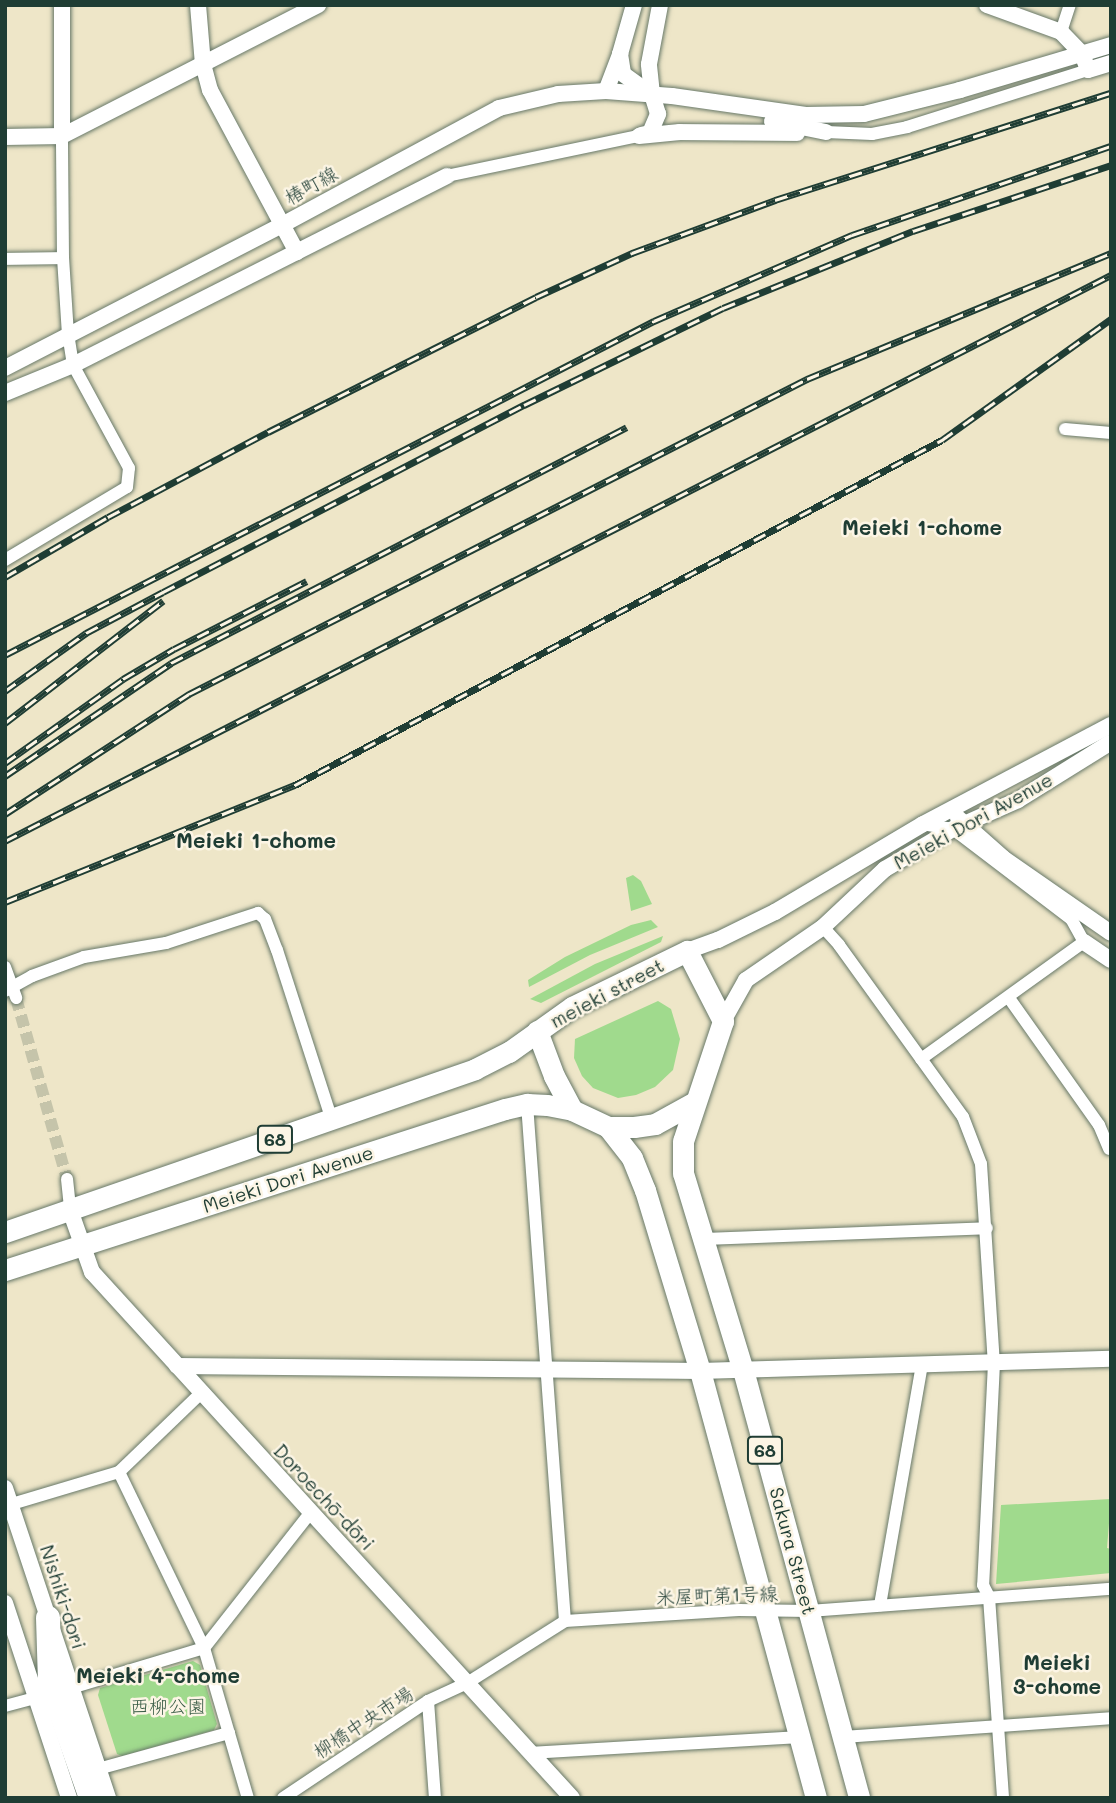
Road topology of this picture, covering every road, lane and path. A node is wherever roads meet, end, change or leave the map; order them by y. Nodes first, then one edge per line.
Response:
1 (62, 5) edge
2 (198, 5) edge
3 (318, 5) edge
4 (634, 5) edge
5 (660, 5) edge
6 (987, 5) edge
7 (1070, 5) edge
8 (1061, 33) junction
9 (1111, 45) edge
10 (620, 54) junction
11 (1082, 54) junction
12 (1111, 63) edge
13 (203, 64) junction
14 (1088, 70) junction
15 (606, 91) junction
16 (652, 94) junction
17 (826, 132) junction
18 (62, 136) junction
19 (639, 136) junction
20 (5, 137) edge
21 (447, 176) joint
22 (282, 225) junction
23 (297, 252) junction
24 (63, 258) junction
25 (5, 259) edge
26 (68, 335) junction
27 (73, 365) junction
28 (5, 368) edge
29 (5, 393) edge
30 (1065, 429) dead end
31 (1111, 433) edge
32 (5, 559) edge
33 (1111, 725) edge
34 (1111, 742) edge
35 (951, 812) junction
36 (923, 824) junction
37 (959, 827) junction
38 (1111, 912) edge
39 (823, 927) junction
40 (1105, 929) edge
41 (1084, 942) junction
42 (687, 951) junction
43 (1111, 960) edge
44 (5, 967) edge
45 (11, 992) edge
46 (1009, 998) junction
47 (723, 1021) junction
48 (537, 1031) junction
49 (921, 1059) junction
50 (693, 1103) junction
51 (527, 1104) junction
52 (572, 1110) junction
53 (332, 1120) junction
54 (608, 1127) junction
55 (1109, 1149) dead end
56 (67, 1179) tunnel mouth
57 (70, 1210) junction
58 (987, 1228) junction
59 (5, 1231) edge
60 (704, 1239) junction
61 (80, 1245) junction
62 (5, 1270) edge
63 (1111, 1359) edge
64 (994, 1363) junction
65 (922, 1365) junction
66 (177, 1366) junction
67 (547, 1369) junction
68 (743, 1370) junction
69 (700, 1371) junction
70 (200, 1394) junction
71 (119, 1472) junction
72 (5, 1488) edge
73 (8, 1505) edge
74 (311, 1512) junction
75 (1111, 1589) edge
76 (989, 1597) junction
77 (5, 1604) edge
78 (880, 1605) junction
79 (809, 1611) junction
80 (768, 1613) junction
81 (48, 1618) junction
82 (565, 1622) junction
83 (204, 1648) junction
84 (467, 1683) junction
85 (71, 1688) junction
86 (35, 1698) junction
87 (428, 1702) junction
88 (5, 1706) edge
89 (1111, 1718) edge
90 (999, 1726) junction
91 (229, 1733) junction
92 (799, 1737) junction
93 (842, 1737) junction
94 (531, 1753) junction
95 (98, 1769) junction
96 (69, 1798) edge
97 (91, 1798) edge
98 (108, 1798) edge
99 (248, 1798) edge
100 (283, 1798) edge
101 (435, 1798) edge
102 (572, 1798) edge
103 (816, 1798) edge
104 (859, 1798) edge
105 (1003, 1798) edge

1 - 18 street
2 - 13 street
3 - 13 street
4 - 10 street
5 - 16 street
6 - 8 street
7 - 8 street
8 - 11 street
9 - 11 street
10 - 15 street
10 - 16 street
11 - 14 street
11 - 16 street
12 - 14 street
13 - 18 street
13 - 22 street
14 - 17 street
15 - 16 street, 椿町線
15 - 22 street, 椿町線
16 - 17 street
16 - 19 street
17 - 19 street
18 - 20 street
18 - 24 street
19 - 21 street
21 - 23 street
22 - 23 street
22 - 26 street, 椿町線
23 - 27 street
24 - 25 street
24 - 26 street
26 - 27 street
26 - 28 street, 椿町線
27 - 29 street
27 - 32 street
30 - 31 street
33 - 35 street, Meieki Dori Avenue
34 - 37 street, Meieki Dori Avenue
35 - 36 street, Meieki Dori Avenue
35 - 37 street
36 - 37 street
36 - 42 street, Meieki Dori Avenue
37 - 39 street, Meieki Dori Avenue
37 - 40 street
37 - 41 street
38 - 40 street
39 - 47 street, Meieki Dori Avenue
39 - 49 street
41 - 43 street
41 - 46 street
42 - 47 main road
42 - 48 main road, meieki street / 68
44 - 45 street
45 - 53 street
46 - 49 street
46 - 55 street
47 - 50 main road, 68
48 - 52 main road, meieki street
48 - 53 main road, 68
49 - 58 street
50 - 54 main road, 68
50 - 60 main road, Sakura Street / 68
51 - 52 main road, Meieki Dori Avenue / 68
51 - 61 main road, Meieki Dori Avenue / 68
51 - 67 street
52 - 54 main road, 68
53 - 57 main road, 68
54 - 69 main road, Sakura Street / 68
56 - 57 street
57 - 59 main road, 68
57 - 61 street, Doroechō-dōri
58 - 60 street
58 - 64 street
60 - 68 main road, Sakura Street / 68
61 - 62 main road, Meieki Dori Avenue / 68
61 - 66 street, Doroechō-dōri
63 - 64 street
64 - 65 street
64 - 76 street
65 - 68 street
65 - 78 street
66 - 67 street
66 - 70 street, Doroechō-dōri
67 - 69 street
67 - 82 street
68 - 69 street
68 - 79 main road, Sakura Street / 68
69 - 80 main road, Sakura Street / 68
70 - 71 street
70 - 74 street, Doroechō-dōri
71 - 73 street
71 - 83 street
72 - 73 street, Nishiki-dori
73 - 81 street, Nishiki-dori
74 - 83 street
74 - 84 street, Doroechō-dōri
75 - 76 street, 米屋町第1号線
76 - 78 street, 米屋町第1号線
76 - 90 street
77 - 86 street
78 - 79 street, 米屋町第1号線
79 - 80 street, 米屋町第1号線
79 - 93 main road, Sakura Street / 68
80 - 82 street, 米屋町第1号線
80 - 92 main road, Sakura Street / 68
81 - 85 street, Nishiki-dori
81 - 97 highway
82 - 84 street, 米屋町第1号線
83 - 85 street
83 - 91 street
84 - 87 street, 柳橋中央市場
84 - 94 street, Doroechō-dōri
85 - 95 street, Nishiki-dori
86 - 88 street
86 - 96 street
87 - 100 street, 柳橋中央市場
87 - 101 street
89 - 90 street
90 - 93 street
90 - 105 street
91 - 95 street
91 - 99 street
92 - 94 street
92 - 103 main road, Sakura Street / 68
93 - 104 main road, Sakura Street / 68
94 - 102 street, Doroechō-dōri
95 - 98 street, Nishiki-dori

